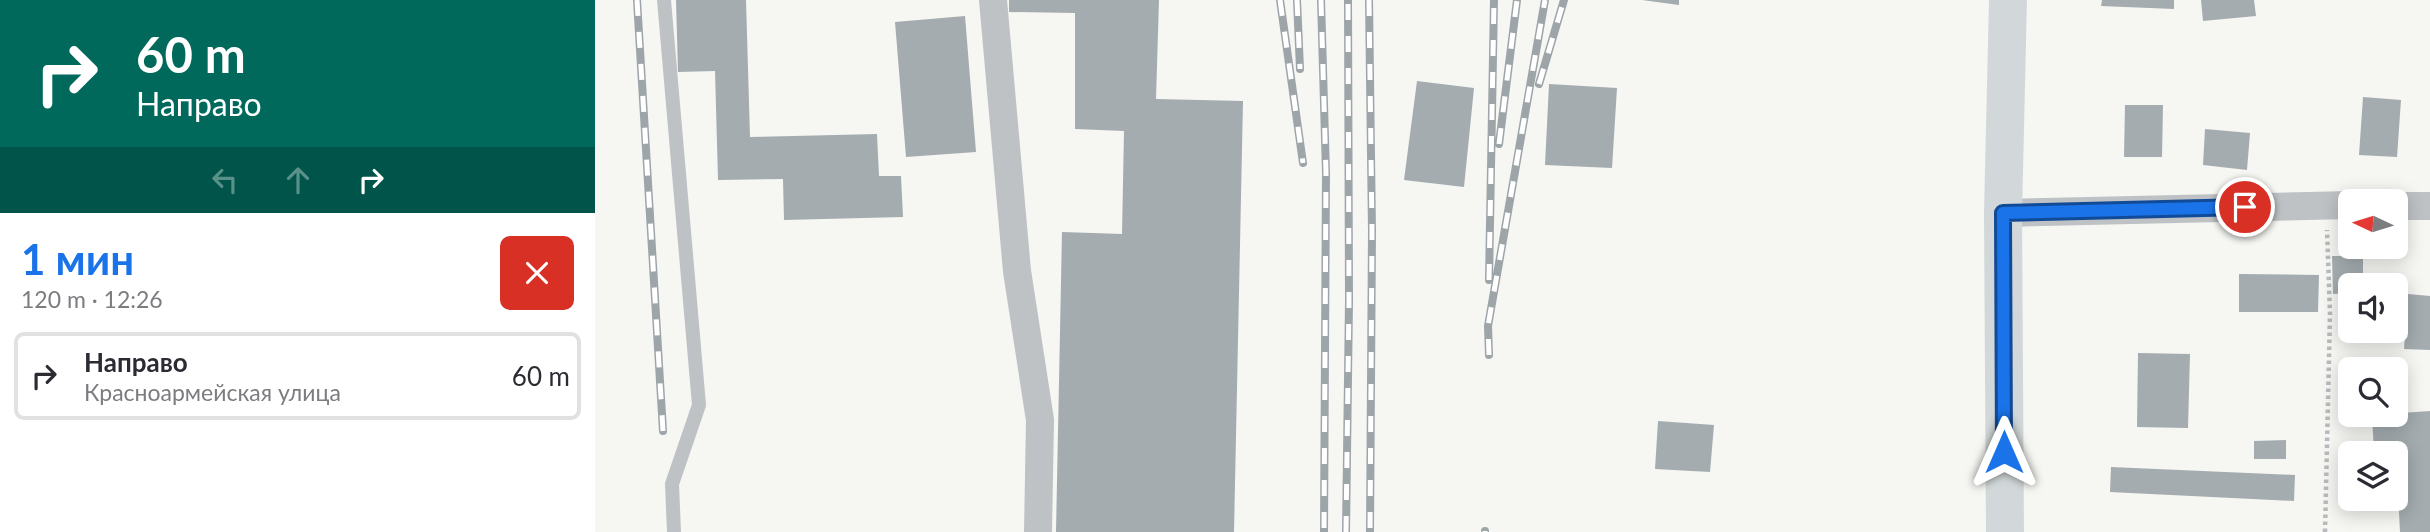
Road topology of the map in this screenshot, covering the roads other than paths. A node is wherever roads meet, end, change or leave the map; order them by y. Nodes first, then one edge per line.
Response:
1 (664, 0) edge
2 (993, 0) edge
3 (2008, 0) edge
4 (2338, 205) edge
5 (2408, 205) edge
6 (2430, 206) edge
7 (2003, 213) junction
8 (674, 532) edge
9 (1038, 532) edge
10 (2005, 532) edge

1 - 8 lane
2 - 9 street
3 - 7 street
4 - 7 street
5 - 6 street
7 - 10 street

